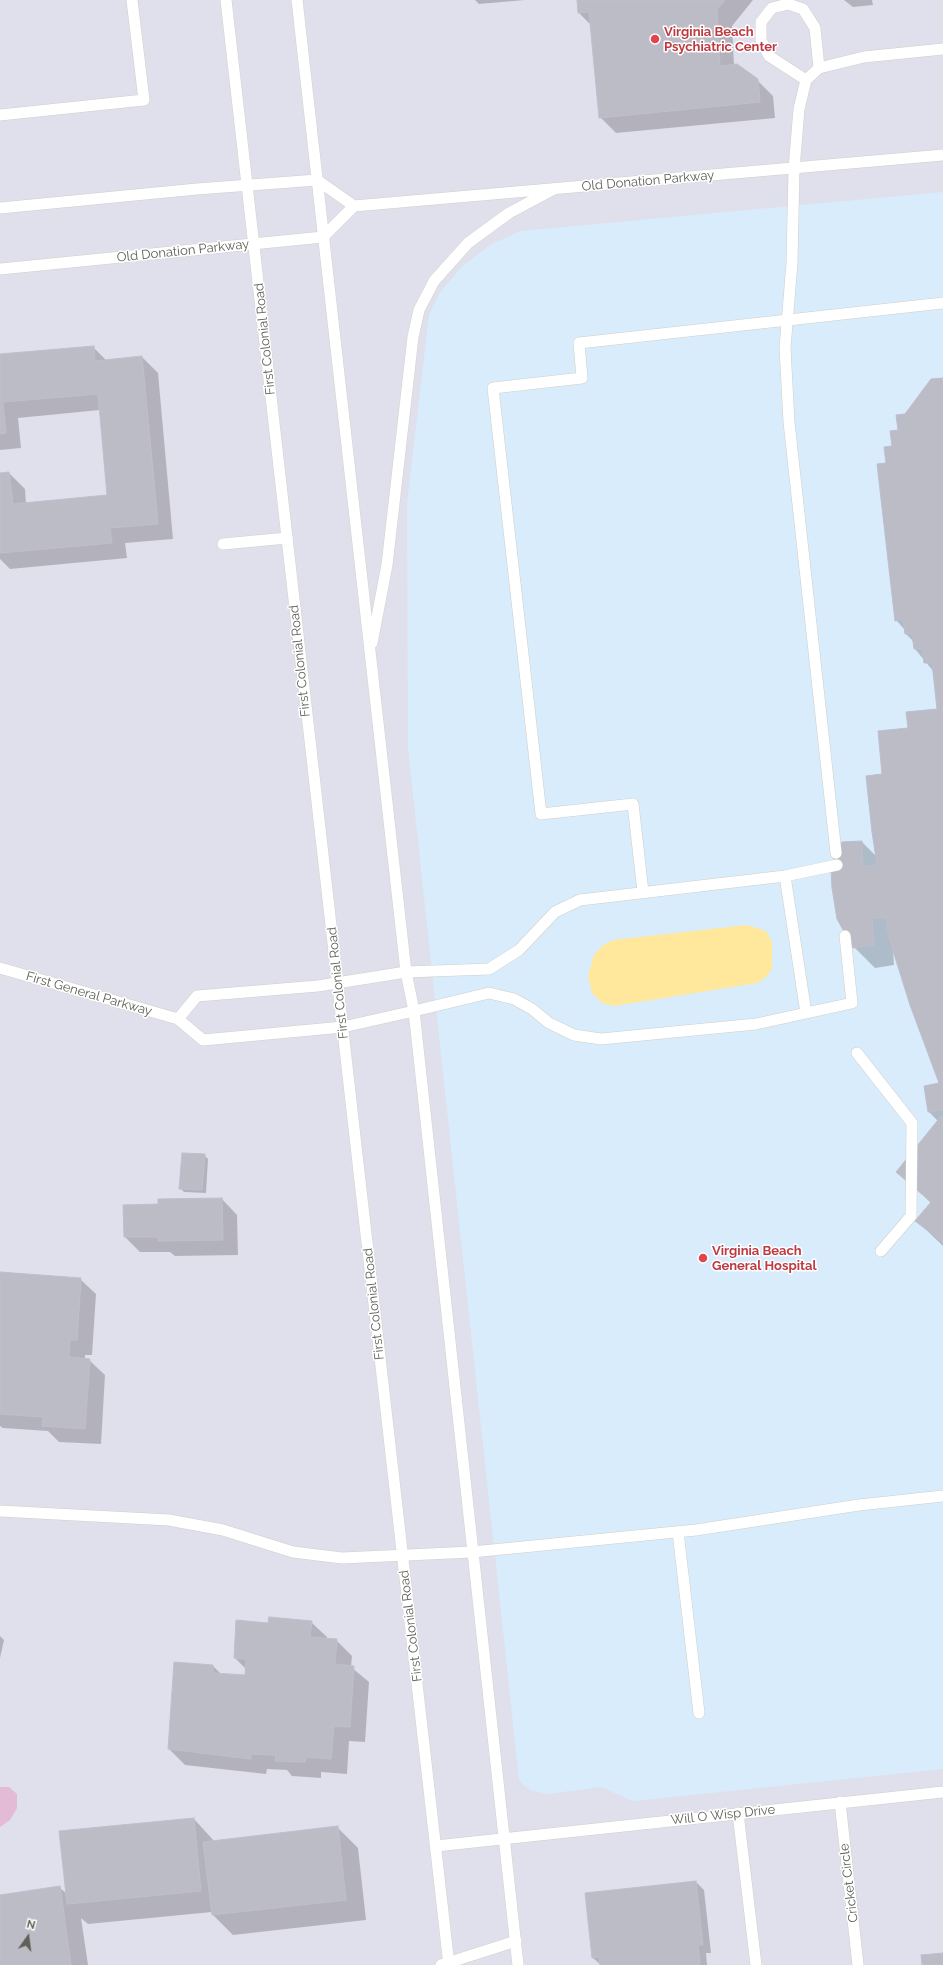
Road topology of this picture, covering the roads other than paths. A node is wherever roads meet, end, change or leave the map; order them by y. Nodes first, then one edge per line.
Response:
1 (132, 0) edge
2 (226, 0) edge
3 (297, 0) edge
4 (943, 49) edge
5 (819, 68) junction
6 (806, 80) junction
7 (0, 115) edge
8 (943, 155) edge
9 (794, 169) junction
10 (317, 180) junction
11 (248, 185) junction
12 (554, 189) junction
13 (354, 206) junction
14 (0, 208) edge
15 (323, 237) junction
16 (254, 244) junction
17 (0, 269) edge
18 (943, 304) edge
19 (787, 321) junction
20 (287, 538) junction
21 (223, 544) dead end
22 (370, 653) junction
23 (836, 853) dead end
24 (838, 865) dead end
25 (786, 876) junction
26 (643, 892) junction
27 (845, 936) dead end
28 (0, 968) edge
29 (406, 972) junction
30 (338, 983) junction
31 (414, 1011) junction
32 (806, 1013) junction
33 (178, 1019) junction
34 (343, 1027) junction
35 (857, 1052) dead end
36 (881, 1251) dead end
37 (943, 1496) edge
38 (0, 1510) edge
39 (678, 1532) junction
40 (472, 1552) junction
41 (402, 1556) junction
42 (699, 1713) dead end
43 (943, 1792) edge
44 (840, 1802) junction
45 (738, 1813) junction
46 (504, 1838) junction
47 (436, 1846) junction
48 (516, 1941) junction
49 (446, 1964) edge
50 (518, 1965) edge
51 (756, 1965) edge
52 (858, 1965) edge

1 - 7 main road
2 - 11 main road, First Colonial Road
3 - 10 main road
4 - 5 main road
5 - 6 main road
5 - 6 main road
6 - 9 main road
8 - 9 main road, Old Donation Parkway
9 - 12 main road, Old Donation Parkway
9 - 19 main road
10 - 11 main road
10 - 13 main road
10 - 15 main road
11 - 14 main road
11 - 16 main road, First Colonial Road
12 - 13 main road, Old Donation Parkway
12 - 22 main road
13 - 15 main road
15 - 16 main road, Old Donation Parkway
15 - 22 main road
16 - 17 main road, Old Donation Parkway
16 - 20 main road, First Colonial Road
18 - 19 main road
19 - 23 main road
19 - 26 main road
20 - 21 main road
20 - 30 main road, First Colonial Road
22 - 29 main road
24 - 25 main road
25 - 26 main road
25 - 32 main road
26 - 29 main road
27 - 32 main road, First General Parkway
28 - 33 main road, First General Parkway
29 - 30 main road
29 - 31 main road
30 - 33 main road
30 - 34 main road, First Colonial Road
31 - 32 main road, First General Parkway
31 - 34 main road, First General Parkway
31 - 40 main road
33 - 34 main road, First General Parkway
34 - 41 main road, First Colonial Road
35 - 36 main road
37 - 39 main road
38 - 41 main road
39 - 40 main road
39 - 42 main road
40 - 41 main road
40 - 46 main road
41 - 47 main road, First Colonial Road
43 - 44 main road, Will O Wisp Drive
44 - 45 main road, Will O Wisp Drive
44 - 52 main road, Cricket Circle
45 - 46 main road, Will O Wisp Drive
45 - 51 main road
46 - 47 main road, Will O Wisp Drive
46 - 48 main road
47 - 49 main road, First Colonial Road
48 - 49 main road
48 - 50 main road

